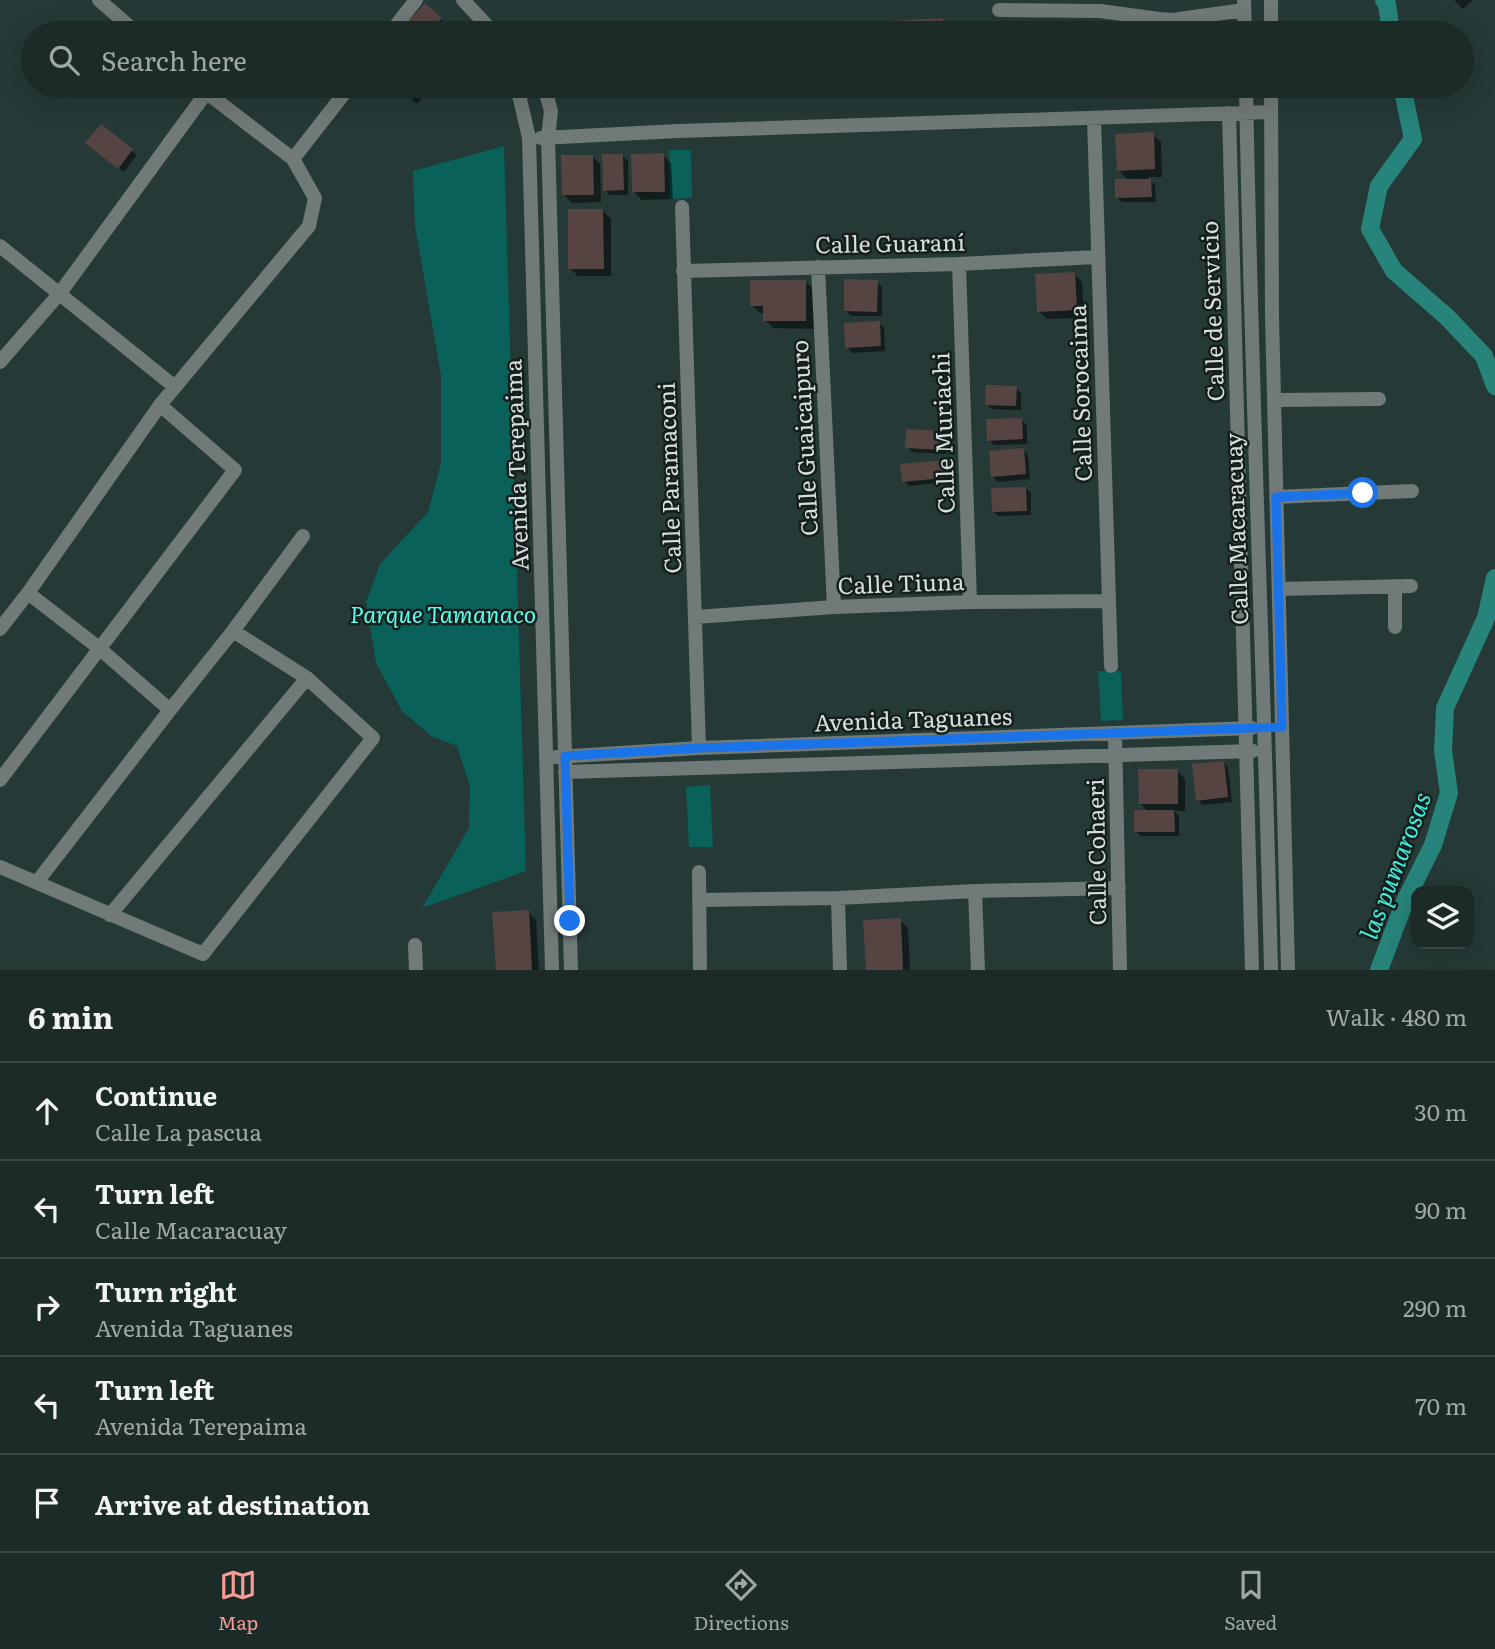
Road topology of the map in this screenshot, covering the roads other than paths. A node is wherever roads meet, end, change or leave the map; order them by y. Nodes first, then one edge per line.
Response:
1 (99, 0) edge
2 (416, 0) edge
3 (463, 0) edge
4 (1271, 0) edge
5 (1244, 5) edge
6 (999, 10) dead end
7 (123, 21) edge
8 (399, 21) edge
9 (483, 21) edge
10 (1271, 21) edge
11 (196, 98) edge
12 (214, 98) edge
13 (341, 98) edge
14 (520, 98) edge
15 (547, 98) edge
16 (1246, 98) edge
17 (1271, 98) edge
18 (1246, 112) junction
19 (1271, 112) junction
20 (1229, 113) junction
21 (1094, 118) junction
22 (529, 138) junction
23 (548, 138) junction
24 (293, 159) junction
25 (682, 207) dead end
26 (0, 246) edge
27 (1097, 257) junction
28 (959, 264) junction
29 (818, 267) junction
30 (683, 271) junction
31 (60, 293) junction
32 (0, 362) edge
33 (174, 387) junction
34 (1379, 398) dead end
35 (1274, 400) junction
36 (160, 405) junction
37 (1412, 491) dead end
38 (1276, 497) junction
39 (303, 536) dead end
40 (1395, 586) junction
41 (1411, 586) dead end
42 (1279, 589) junction
43 (29, 593) junction
44 (1108, 601) junction
45 (970, 602) junction
46 (834, 607) junction
47 (696, 617) junction
48 (1395, 627) dead end
49 (0, 629) edge
50 (233, 631) junction
51 (99, 648) junction
52 (1111, 666) dead end
53 (307, 678) junction
54 (170, 710) junction
55 (1264, 727) junction
56 (1282, 727) junction
57 (1246, 728) junction
58 (1115, 733) junction
59 (699, 748) junction
60 (1246, 751) junction
61 (1266, 751) junction
62 (1282, 751) junction
63 (1115, 755) junction
64 (565, 756) junction
65 (546, 757) junction
66 (565, 772) junction
67 (0, 780) edge
68 (0, 867) edge
69 (699, 872) dead end
70 (37, 882) junction
71 (1118, 888) junction
72 (975, 891) junction
73 (838, 898) junction
74 (700, 900) junction
75 (110, 915) junction
76 (415, 945) dead end
77 (416, 970) edge
78 (552, 970) edge
79 (571, 970) edge
80 (700, 970) edge
81 (840, 970) edge
82 (978, 970) edge
83 (1120, 970) edge
84 (1252, 970) edge
85 (1271, 970) edge
86 (1288, 970) edge

1 - 7 street
2 - 8 street
3 - 9 street
4 - 10 street
5 - 6 street
11 - 31 street
12 - 24 street
13 - 24 street
14 - 22 street, Avenida Terepaima
15 - 23 street, Avenida Terepaima
16 - 18 street, Calle Macaracuay
17 - 19 street, Calle Macaracuay
18 - 19 street
18 - 20 street
18 - 55 street, Calle Macaracuay
19 - 35 street, Calle Macaracuay
20 - 21 street
20 - 57 street, Calle de Servicio
21 - 23 street
21 - 27 street, Calle Sorocaima
22 - 23 street
22 - 65 street, Avenida Terepaima
23 - 64 street, Avenida Terepaima
24 - 33 street
25 - 30 street, Calle Paramaconi
26 - 31 street
27 - 28 street, Calle Guaraní
27 - 44 street, Calle Sorocaima
28 - 29 street, Calle Guaraní
28 - 45 street, Calle Muriachi
29 - 30 street, Calle Guaraní
29 - 46 street, Calle Guaicaipuro
30 - 47 street, Calle Paramaconi
31 - 32 street
31 - 33 street
33 - 36 street
34 - 35 street
35 - 38 street, Calle Macaracuay
36 - 43 street
36 - 51 street
37 - 38 street
38 - 42 street, Calle Macaracuay
39 - 50 street
40 - 41 street
40 - 42 street
40 - 48 street
42 - 56 street, Calle Macaracuay
43 - 49 street
43 - 51 street
44 - 45 street, Calle Tiuna
44 - 52 street, Calle Sorocaima
45 - 46 street, Calle Tiuna
46 - 47 street, Calle Tiuna
47 - 59 street, Calle Paramaconi
50 - 53 street
50 - 54 street
51 - 54 street
51 - 67 street
53 - 75 street
53 - 75 street
54 - 70 street
55 - 56 street, Avenida Taguanes
55 - 57 street, Avenida Taguanes
55 - 61 street, Calle Macaracuay
56 - 62 street, Calle Macaracuay
57 - 58 street, Avenida Taguanes
57 - 60 street, Calle de Servicio
58 - 59 street, Avenida Taguanes
58 - 63 street, Calle Cohaeri
59 - 64 street, Avenida Taguanes
60 - 61 street, Avenida Taguanes
60 - 63 street, Avenida Taguanes
60 - 84 street, Calle de Servicio
61 - 62 street, Avenida Taguanes
61 - 85 street, Calle Macaracuay
62 - 86 street, Calle Macaracuay
63 - 66 street, Avenida Taguanes
63 - 71 street, Calle Cohaeri
64 - 65 street, Avenida Taguanes
64 - 66 street, Avenida Terepaima
65 - 78 street, Avenida Terepaima
66 - 79 street, Avenida Terepaima
68 - 70 street
69 - 74 street
70 - 75 street
71 - 72 street
71 - 83 street, Calle Cohaeri
72 - 73 street
72 - 82 street
73 - 74 street
73 - 81 street
74 - 80 street
76 - 77 street

